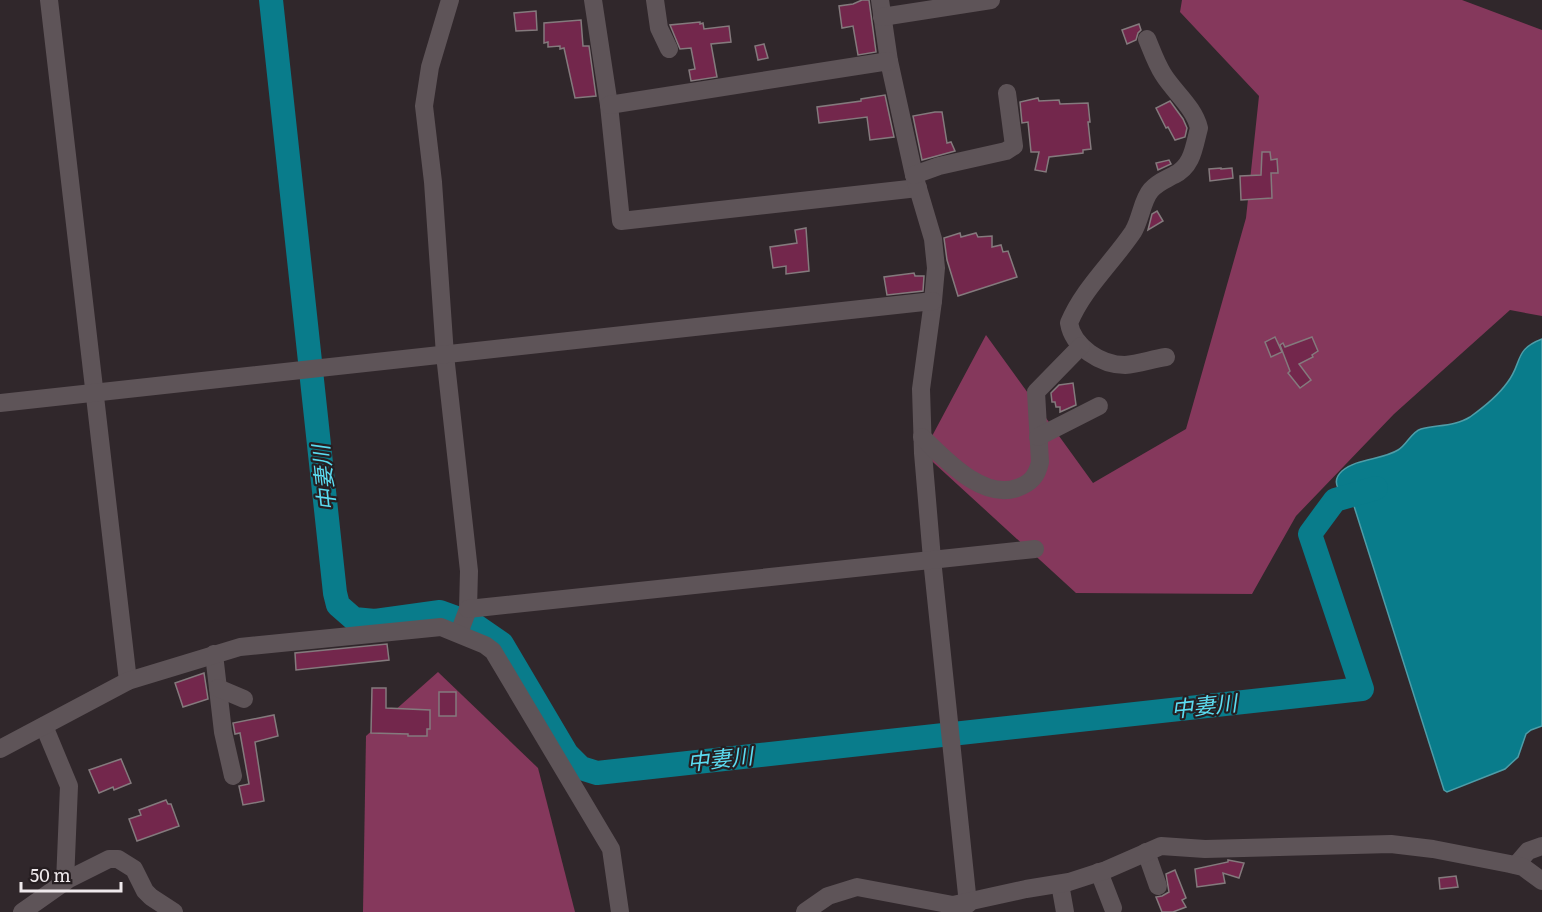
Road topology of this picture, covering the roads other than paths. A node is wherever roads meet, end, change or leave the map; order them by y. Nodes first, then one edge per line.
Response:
1 (49, 0) edge
2 (450, 0) edge
3 (593, 0) edge
4 (655, 0) edge
5 (991, 0) edge
6 (881, 8) edge
7 (1147, 39) dead end
8 (669, 49) dead end
9 (889, 61) junction
10 (1007, 93) dead end
11 (609, 105) junction
12 (916, 182) junction
13 (933, 301) junction
14 (1082, 346) junction
15 (445, 355) junction
16 (1166, 357) dead end
17 (93, 394) junction
18 (0, 403) edge
19 (1099, 406) dead end
20 (922, 437) junction
21 (1038, 437) junction
22 (1035, 549) dead end
23 (932, 559) junction
24 (463, 622) junction
25 (214, 654) junction
26 (128, 681) junction
27 (218, 688) junction
28 (244, 699) dead end
29 (44, 726) junction
30 (0, 749) edge
31 (233, 776) dead end
32 (1542, 846) edge
33 (1146, 852) junction
34 (1542, 861) edge
35 (1520, 866) junction
36 (1099, 872) junction
37 (1542, 881) edge
38 (65, 882) junction
39 (1060, 884) junction
40 (1158, 886) dead end
41 (973, 906) edge
42 (1113, 908) dead end
43 (22, 912) edge
44 (174, 912) edge
45 (620, 912) edge
46 (805, 912) edge
47 (1065, 912) edge

1 - 17 street
2 - 15 street
3 - 11 street
4 - 8 street
5 - 6 street
6 - 9 street
7 - 14 street
9 - 11 street
9 - 12 street
10 - 12 street
11 - 12 street
12 - 13 street
13 - 15 street
13 - 20 street
14 - 16 street
14 - 21 street
15 - 17 street
15 - 24 street
17 - 18 street
17 - 26 street
19 - 21 street
20 - 21 street
20 - 23 street
22 - 23 street
23 - 24 street
23 - 41 street
24 - 25 street
24 - 45 street
25 - 26 street
25 - 27 street
26 - 29 street
27 - 28 street
27 - 31 street
29 - 30 street
29 - 38 street
32 - 35 street
33 - 35 street
33 - 36 street
33 - 40 street
34 - 35 street
35 - 37 street
36 - 39 street
36 - 42 street
38 - 43 street
38 - 44 street
39 - 41 street
39 - 47 street
41 - 46 street

